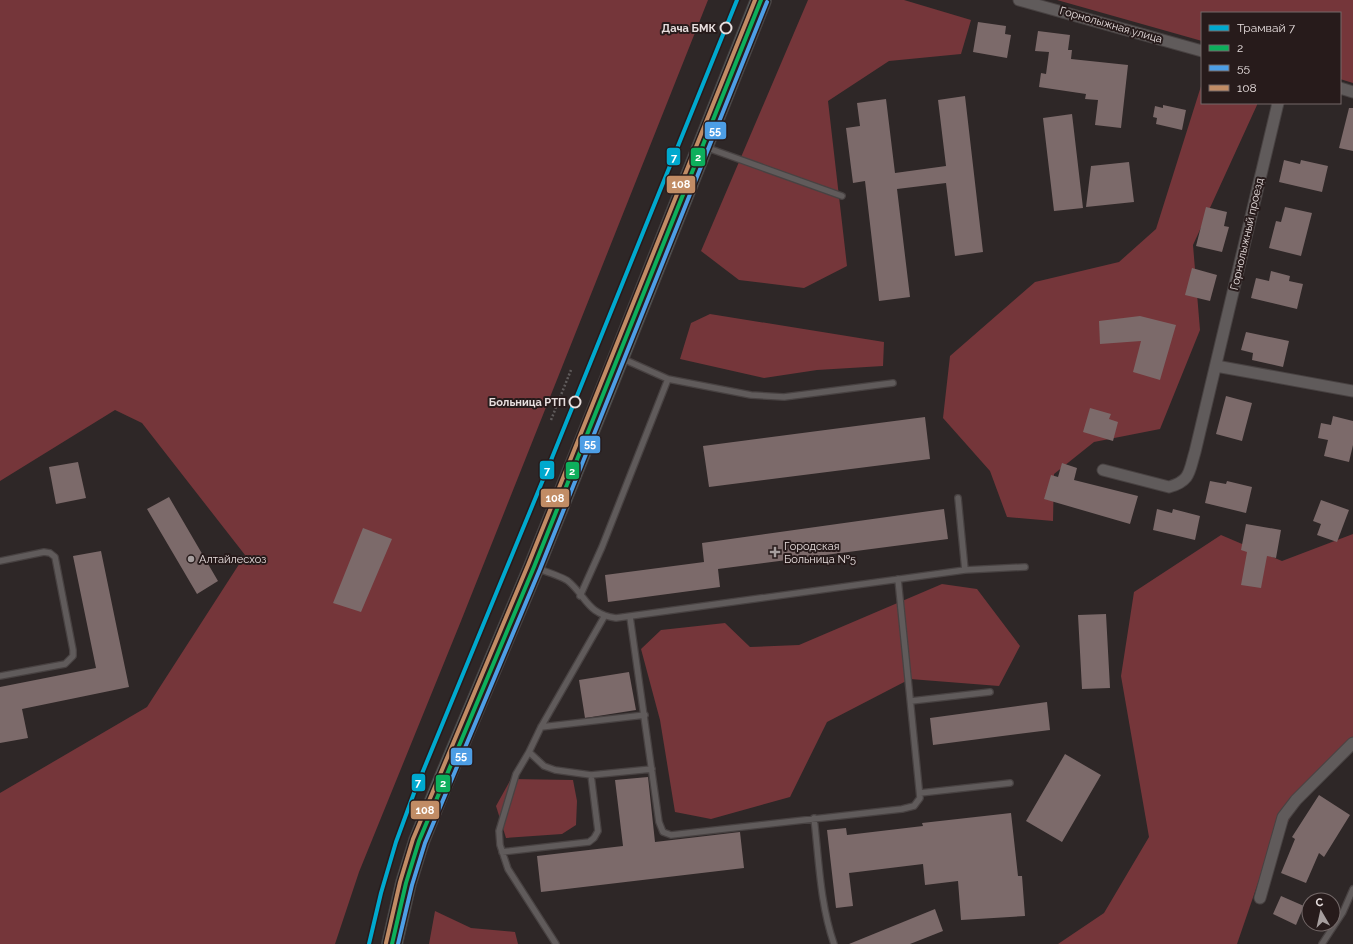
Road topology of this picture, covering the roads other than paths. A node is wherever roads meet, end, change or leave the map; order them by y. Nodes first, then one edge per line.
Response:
1 (761, 0) edge
2 (1019, 0) edge
3 (1201, 51) edge
4 (1341, 88) edge
5 (1353, 92) edge
6 (1278, 104) edge
7 (703, 147) junction
8 (842, 196) dead end
9 (619, 358) junction
10 (1216, 366) junction
11 (668, 379) junction
12 (893, 383) dead end
13 (1353, 391) edge
14 (1103, 470) dead end
15 (958, 498) dead end
16 (0, 561) edge
17 (534, 567) junction
18 (1025, 567) dead end
19 (965, 570) junction
20 (898, 579) junction
21 (580, 596) junction
22 (604, 617) junction
23 (630, 617) junction
24 (0, 676) edge
25 (990, 692) dead end
26 (910, 701) junction
27 (645, 715) junction
28 (541, 727) junction
29 (1353, 743) edge
30 (529, 752) junction
31 (652, 768) junction
32 (591, 775) junction
33 (1010, 783) dead end
34 (920, 793) junction
35 (814, 818) junction
36 (502, 852) junction
37 (1353, 889) edge
38 (1260, 898) dead end
39 (392, 944) edge
40 (556, 944) edge
41 (834, 944) edge
42 (1322, 944) edge

1 - 7 highway
2 - 3 street, Горнолыжная улица
4 - 5 street
6 - 10 street, Горнолыжный проезд
7 - 8 lane
7 - 9 highway
9 - 11 lane
9 - 17 highway
10 - 13 street
10 - 14 street, Горнолыжный проезд
11 - 12 lane
11 - 21 lane
15 - 19 lane
16 - 24 lane
17 - 21 lane
17 - 39 highway
18 - 19 lane
19 - 20 lane
20 - 23 lane
20 - 26 lane
21 - 22 lane
22 - 23 lane
22 - 28 lane
23 - 27 lane
25 - 26 lane
26 - 34 lane
27 - 28 lane
27 - 31 lane
28 - 30 lane
29 - 38 street
30 - 32 lane
30 - 36 lane
31 - 32 lane
31 - 35 lane
32 - 36 lane
33 - 34 lane
34 - 35 lane
35 - 41 lane
36 - 40 lane
37 - 42 lane

